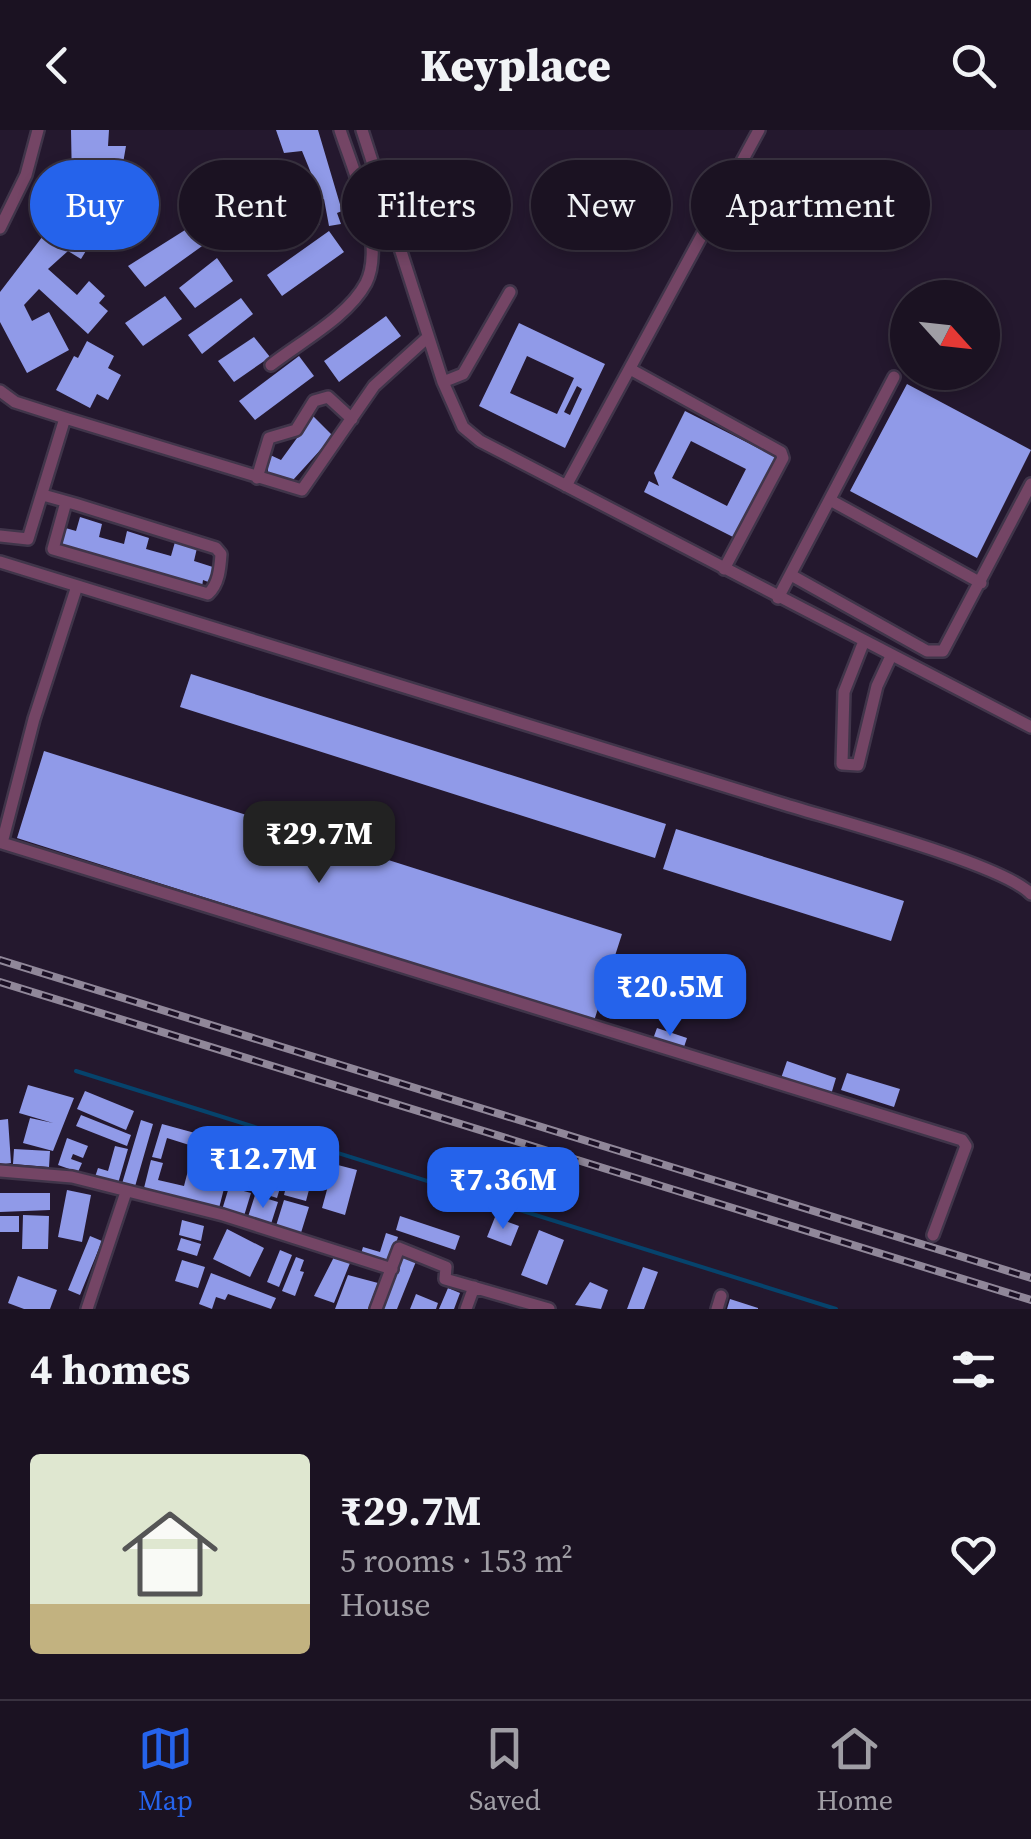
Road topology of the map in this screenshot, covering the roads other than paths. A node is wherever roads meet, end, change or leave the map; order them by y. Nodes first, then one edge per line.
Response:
1 (38, 130) edge
2 (340, 130) edge
3 (362, 130) edge
4 (759, 130) edge
5 (350, 160) edge
6 (372, 160) edge
7 (0, 228) edge
8 (369, 250) edge
9 (403, 250) edge
10 (510, 292) dead end
11 (428, 337) junction
12 (271, 366) dead end
13 (630, 369) junction
14 (442, 382) junction
15 (890, 385) edge
16 (0, 391) edge
17 (65, 418) junction
18 (352, 419) junction
19 (257, 478) junction
20 (1031, 484) edge
21 (566, 486) junction
22 (43, 495) junction
23 (830, 500) junction
24 (66, 502) junction
25 (0, 536) edge
26 (0, 562) edge
27 (724, 569) junction
28 (791, 574) junction
29 (980, 583) junction
30 (77, 586) junction
31 (778, 598) junction
32 (864, 642) junction
33 (891, 656) junction
34 (1031, 727) edge
35 (1031, 894) edge
36 (0, 1170) edge
37 (126, 1192) junction
38 (934, 1235) dead end
39 (392, 1269) junction
40 (474, 1288) junction
41 (87, 1309) edge
42 (376, 1309) edge
43 (466, 1309) edge
44 (549, 1309) edge

1 - 7 street
2 - 5 street
3 - 6 street
4 - 13 street
8 - 12 street
9 - 11 street
10 - 14 street
11 - 14 street
11 - 18 street
13 - 21 street
13 - 27 street
14 - 21 street
15 - 23 street
16 - 17 street
17 - 19 street
17 - 22 street
18 - 19 street
18 - 19 street
20 - 29 street
21 - 27 street
22 - 24 street
22 - 25 street
23 - 28 street
23 - 29 street
24 - 24 street
26 - 30 street
27 - 31 street
28 - 29 street
28 - 31 street
30 - 35 street
30 - 38 street
31 - 32 street
32 - 33 street
32 - 33 street
33 - 34 street
36 - 37 street
37 - 39 street
37 - 41 street
39 - 40 street
39 - 42 street
40 - 43 street
40 - 44 street

